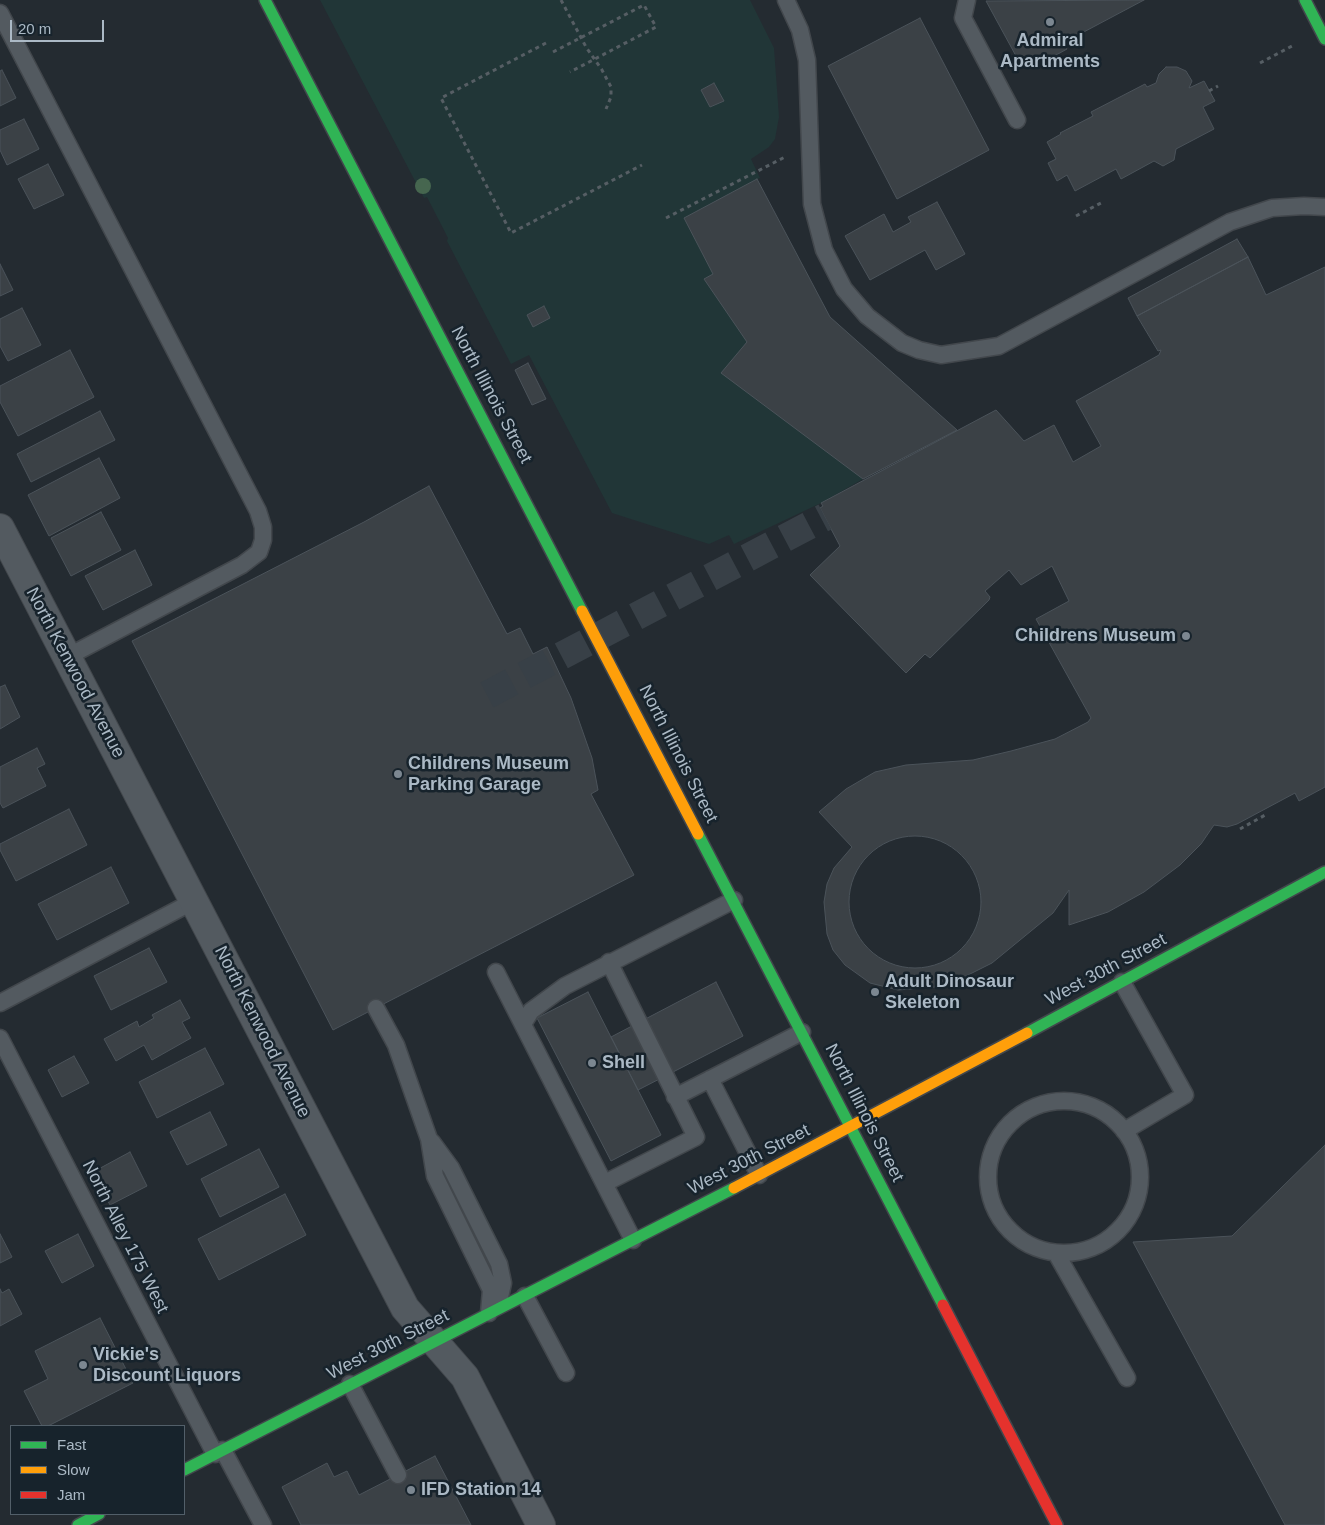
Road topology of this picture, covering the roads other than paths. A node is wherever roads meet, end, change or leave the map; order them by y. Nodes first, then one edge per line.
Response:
1 (265, 0) edge
2 (786, 0) edge
3 (968, 0) edge
4 (1305, 0) edge
5 (0, 13) edge
6 (1325, 39) edge
7 (1017, 120) dead end
8 (1325, 207) edge
9 (0, 528) edge
10 (67, 657) junction
11 (1325, 872) edge
12 (734, 900) junction
13 (194, 901) junction
14 (608, 962) junction
15 (496, 972) dead end
16 (1122, 982) junction
17 (0, 1003) edge
18 (376, 1008) dead end
19 (523, 1024) junction
20 (802, 1032) junction
21 (0, 1038) edge
22 (710, 1079) junction
23 (675, 1097) junction
24 (852, 1127) junction
25 (1124, 1131) junction
26 (759, 1175) junction
27 (605, 1183) junction
28 (633, 1240) junction
29 (1056, 1253) junction
30 (525, 1296) junction
31 (489, 1314) junction
32 (434, 1341) junction
33 (566, 1374) dead end
34 (1127, 1378) dead end
35 (350, 1384) junction
36 (219, 1452) junction
37 (185, 1469) edge
38 (398, 1475) dead end
39 (97, 1515) edge
40 (78, 1525) edge
41 (263, 1525) edge
42 (541, 1525) edge
43 (1057, 1525) edge

1 - 12 main road, North Illinois Street
2 - 8 lane
3 - 7 lane
4 - 6 main road
5 - 10 lane
9 - 10 street, North Kenwood Avenue
10 - 13 street, North Kenwood Avenue
11 - 16 main road, West 30th Street
12 - 14 lane
12 - 20 main road, North Illinois Street
13 - 17 lane
13 - 32 street, North Kenwood Avenue
14 - 19 lane
14 - 23 lane
15 - 19 lane
16 - 24 main road, West 30th Street
16 - 25 lane
18 - 31 lane
19 - 27 lane
20 - 22 lane
20 - 24 main road, North Illinois Street
21 - 36 lane, North Alley 175 West
22 - 23 lane
22 - 26 lane
23 - 27 lane
24 - 26 main road, West 30th Street
24 - 43 main road, North Illinois Street
25 - 29 lane
25 - 29 lane
26 - 28 main road, West 30th Street
27 - 28 lane
28 - 30 main road, West 30th Street
29 - 34 lane
30 - 31 main road, West 30th Street
30 - 33 lane
31 - 32 main road, West 30th Street
32 - 35 main road, West 30th Street
32 - 42 street, North Kenwood Avenue
35 - 36 main road, West 30th Street
35 - 38 lane
36 - 37 main road, West 30th Street
36 - 41 lane, North Alley 175 West
39 - 40 main road

